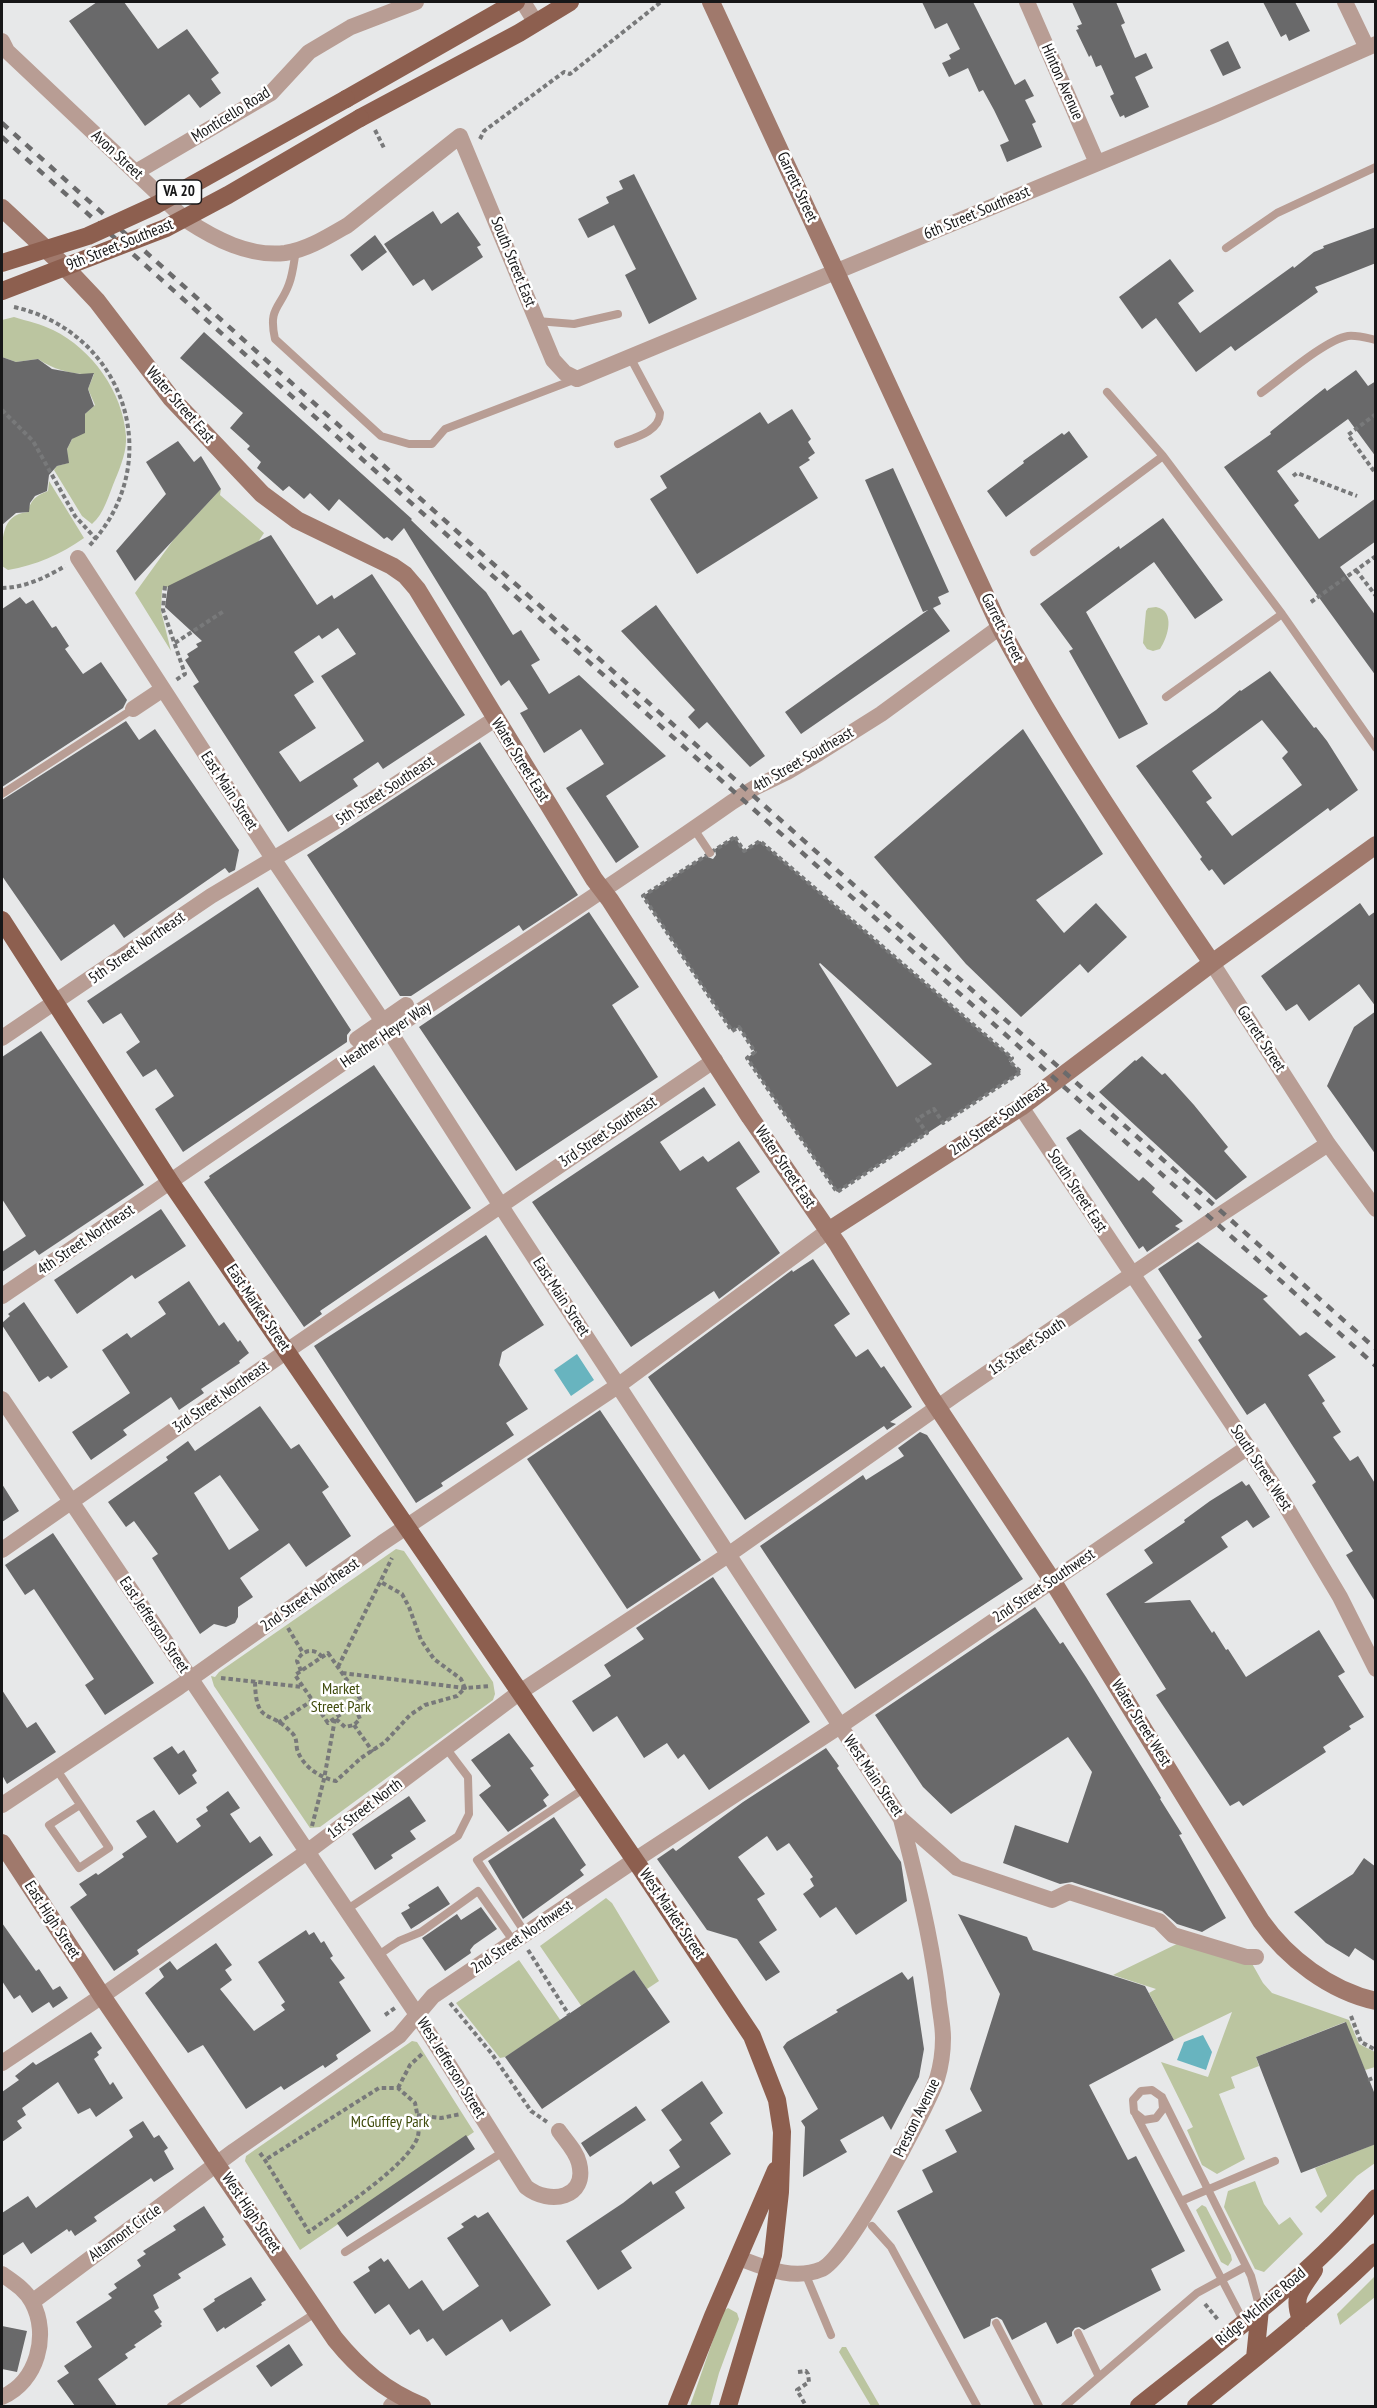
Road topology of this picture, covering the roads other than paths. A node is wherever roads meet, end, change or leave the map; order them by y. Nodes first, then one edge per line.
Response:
1 (416, 2) edge
2 (516, 2) edge
3 (523, 2) edge
4 (570, 2) edge
5 (711, 2) edge
6 (1026, 2) edge
7 (1345, 2) edge
8 (536, 23) junction
9 (2, 41) edge
10 (1371, 46) edge
11 (460, 136) joint
12 (1097, 163) junction
13 (1376, 167) edge
14 (136, 172) junction
15 (2, 208) edge
16 (1226, 248) dead end
17 (296, 250) junction
18 (2, 263) edge
19 (836, 272) junction
20 (4, 298) edge
21 (618, 314) dead end
22 (537, 321) junction
23 (1376, 340) edge
24 (630, 357) junction
25 (577, 379) junction
26 (1107, 392) dead end
27 (1262, 393) dead end
28 (618, 444) dead end
29 (1163, 456) junction
30 (1034, 552) dead end
31 (78, 558) road end
32 (1282, 614) junction
33 (1000, 627) junction
34 (163, 689) junction
35 (1166, 697) dead end
36 (133, 709) joint
37 (495, 719) junction
38 (1376, 748) edge
39 (2, 794) edge
40 (694, 829) junction
41 (1376, 845) edge
42 (710, 853) road end
43 (274, 860) junction
44 (603, 890) junction
45 (2, 920) edge
46 (1212, 963) junction
47 (56, 1002) junction
48 (406, 1005) dead end
49 (417, 1024) dead end
50 (389, 1031) junction
51 (2, 1038) edge
52 (357, 1039) dead end
53 (369, 1058) dead end
54 (715, 1060) junction
55 (1021, 1107) junction
56 (1328, 1144) junction
57 (171, 1183) junction
58 (501, 1206) junction
59 (1375, 1209) edge
60 (828, 1231) junction
61 (1133, 1275) junction
62 (2, 1296) edge
63 (287, 1351) junction
64 (619, 1385) junction
65 (2, 1399) edge
66 (937, 1408) junction
67 (1248, 1447) junction
68 (72, 1503) junction
69 (406, 1528) junction
70 (2, 1550) edge
71 (728, 1555) junction
72 (1052, 1580) junction
73 (1376, 1670) edge
74 (191, 1679) junction
75 (520, 1692) junction
76 (840, 1726) junction
77 (446, 1748) junction
78 (57, 1770) junction
79 (586, 1787) junction
80 (2, 1805) edge
81 (80, 1805) junction
82 (901, 1819) junction
83 (2, 1843) edge
84 (307, 1852) junction
85 (635, 1860) junction
86 (346, 1910) junction
87 (522, 1942) junction
88 (377, 1956) junction
89 (1256, 1957) dead end
90 (102, 1996) junction
91 (1376, 2001) edge
92 (418, 2016) junction
93 (2, 2063) edge
94 (1162, 2097) junction
95 (1134, 2112) junction
96 (560, 2131) road end
97 (503, 2152) junction
98 (782, 2154) junction
99 (1275, 2161) dead end
100 (218, 2165) junction
101 (1207, 2190) junction
102 (1376, 2198) edge
103 (1181, 2201) junction
104 (872, 2226) dead end
105 (1326, 2251) junction
106 (345, 2252) dead end
107 (1376, 2252) edge
108 (739, 2258) junction
109 (1245, 2267) junction
110 (769, 2269) junction
111 (805, 2273) junction
112 (2, 2274) edge
113 (1221, 2279) junction
114 (32, 2302) junction
115 (1260, 2309) junction
116 (317, 2312) junction
117 (1301, 2320) junction
118 (1244, 2322) junction
119 (996, 2323) dead end
120 (1078, 2333) dead end
121 (831, 2335) dead end
122 (1255, 2358) junction
123 (1099, 2377) junction
124 (2, 2397) edge
125 (396, 2402) edge
126 (171, 2406) edge
127 (422, 2406) edge
128 (677, 2406) edge
129 (728, 2406) edge
130 (977, 2406) edge
131 (1039, 2406) edge
132 (1065, 2406) edge
133 (1139, 2406) edge
134 (1196, 2406) edge

1 - 14 street, Monticello Road
2 - 18 main road, 9th Street Southeast / VA 20, bridge
3 - 8 street
4 - 8 main road, VA 20
5 - 19 street, Garrett Street
6 - 12 street, Hinton Avenue
7 - 10 street
8 - 20 main road, 9th Street Southeast / VA 20, bridge
9 - 14 street, Avon Street
10 - 12 street, 6th Street Southeast
11 - 17 street, Avon Street
11 - 22 street, South Street East
12 - 19 street, 6th Street Southeast
13 - 16 lane
14 - 17 street, Avon Street
15 - 37 street, Water Street East
17 - 25 lane
19 - 24 street, 6th Street Southeast
19 - 33 street, Garrett Street
21 - 22 lane
22 - 25 street, South Street East
23 - 27 lane
24 - 25 street, 6th Street Southeast
24 - 28 lane
26 - 29 lane
29 - 30 lane
29 - 32 lane
31 - 34 street, East Main Street
32 - 35 lane
32 - 38 lane
33 - 40 street, 4th Street Southeast
33 - 46 street, Garrett Street
34 - 36 street
34 - 43 street, East Main Street
36 - 39 lane
37 - 43 street, 5th Street Southeast
37 - 44 street, Water Street East
40 - 42 lane
40 - 44 street, 4th Street Southeast
41 - 46 street, 2nd Street Southeast
43 - 47 street, 5th Street Northeast
43 - 50 street, East Main Street
44 - 50 street, Heather Heyer Way
44 - 54 street, Water Street East
45 - 47 main road, East Market Street
46 - 55 street, 2nd Street Southeast
46 - 56 street, Garrett Street
47 - 51 street, 5th Street Northeast
47 - 57 main road, East Market Street
48 - 50 street
49 - 50 street
50 - 52 street
50 - 53 street
50 - 57 street, Heather Heyer Way
50 - 58 street, East Main Street
54 - 58 street, 3rd Street Southeast
54 - 60 street, Water Street East
55 - 60 street, 2nd Street Southeast
55 - 61 street, South Street East
56 - 59 street, Garrett Street
56 - 61 street, 1st Street South
57 - 62 street, 4th Street Northeast
57 - 63 main road, East Market Street
58 - 63 street, 3rd Street Northeast
58 - 64 street, East Main Street
60 - 64 street, 2nd Street Southeast
60 - 66 street, Water Street East
61 - 66 street, 1st Street South
61 - 67 street, South Street West
63 - 68 street, 3rd Street Northeast
63 - 69 main road, East Market Street
64 - 69 street, 2nd Street Northeast
64 - 71 street, East Main Street
65 - 68 street, East Jefferson Street
66 - 71 street, 1st Street South
66 - 72 street, Water Street West
67 - 72 street, 2nd Street Southwest
67 - 73 street, South Street West
68 - 70 street, 3rd Street Northeast
68 - 74 street, East Jefferson Street
69 - 74 street, 2nd Street Northeast
69 - 75 main road, East Market Street
71 - 75 street, 1st Street North
71 - 76 street, West Main Street
72 - 76 street, 2nd Street Southwest
72 - 91 street, Water Street West
74 - 78 street, 2nd Street Northeast
74 - 84 street, East Jefferson Street
75 - 77 street, 1st Street North
75 - 79 main road, West Market Street
76 - 82 street, West Main Street
76 - 85 street, 2nd Street Northwest
77 - 84 street, 1st Street North
77 - 86 lane
78 - 80 street, 2nd Street Northeast
78 - 81 lane
79 - 85 main road, West Market Street
79 - 87 lane
81 - 81 lane
82 - 89 street, West Main Street
82 - 111 street, Preston Avenue
83 - 90 street, East High Street
84 - 86 street, West Jefferson Street
84 - 90 street, 1st Street North
85 - 87 street, 2nd Street Northwest
85 - 98 main road, West Market Street
86 - 88 street, West Jefferson Street
87 - 88 lane
87 - 92 street, 2nd Street Northwest
88 - 92 street, West Jefferson Street
90 - 93 street, 1st Street North
90 - 100 street, West High Street
92 - 97 street, West Jefferson Street
92 - 100 street, 2nd Street Northwest
94 - 95 lane
94 - 95 lane
94 - 101 lane
95 - 103 lane
96 - 97 street, West Jefferson Street
97 - 106 lane
98 - 108 main road, West Market Street
98 - 110 main road, West Market Street
99 - 101 lane
100 - 114 street, Altamont Circle
100 - 116 street, West High Street
101 - 103 lane
101 - 109 lane
102 - 105 main road, Ridge McIntire Road
103 - 113 lane
104 - 130 lane
105 - 115 main road, Ridge McIntire Road
105 - 117 main road
107 - 117 main road
108 - 110 street, Preston Avenue
108 - 128 main road
109 - 113 lane
109 - 115 lane
110 - 111 street, Preston Avenue
110 - 129 main road
111 - 121 lane
112 - 114 street
113 - 118 lane
113 - 123 lane
114 - 124 street
115 - 118 main road, Ridge McIntire Road
115 - 122 main road
116 - 125 street, West High Street
116 - 126 lane
117 - 122 main road
118 - 133 main road, Ridge McIntire Road
119 - 131 lane
120 - 123 lane
122 - 134 main road
123 - 132 lane
125 - 127 street, West High Street

